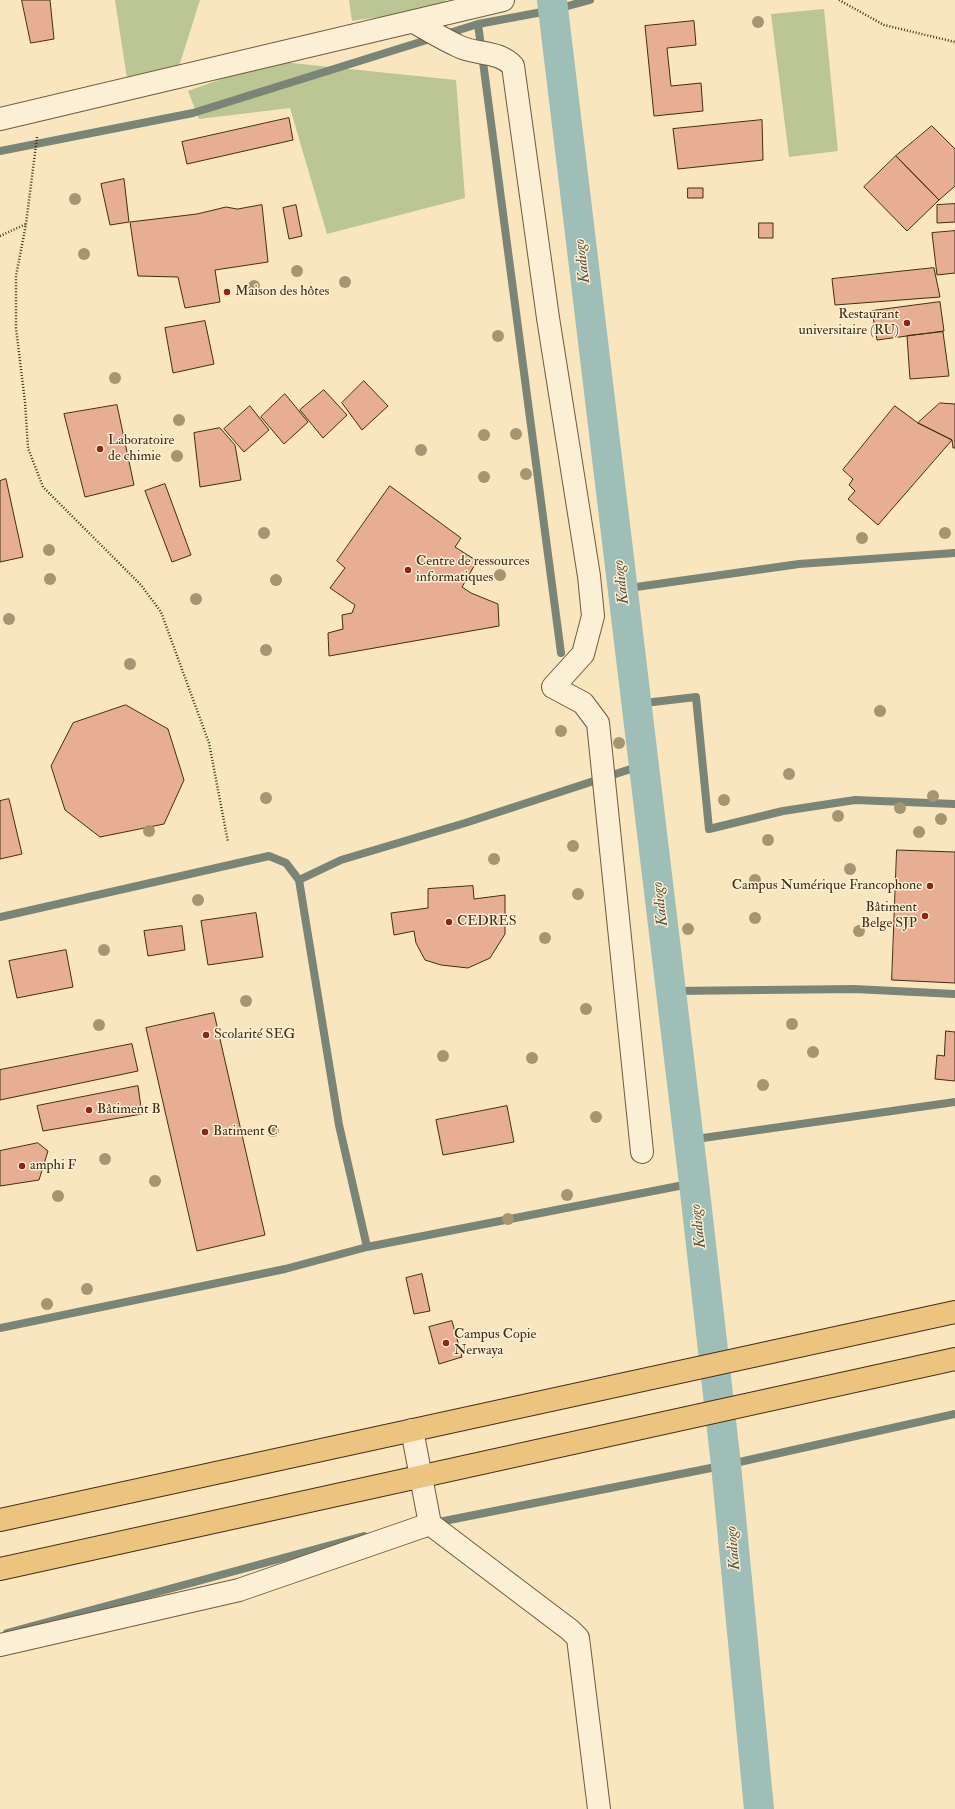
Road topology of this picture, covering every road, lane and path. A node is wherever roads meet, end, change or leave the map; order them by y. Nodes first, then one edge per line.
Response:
1 (503, 0) edge
2 (840, 0) edge
3 (414, 22) junction
4 (955, 42) edge
5 (40, 110) junction
6 (0, 119) edge
7 (26, 224) junction
8 (0, 236) edge
9 (228, 842) dead end
10 (642, 1152) dead end
11 (955, 1312) edge
12 (955, 1359) edge
13 (412, 1430) junction
14 (420, 1476) junction
15 (0, 1520) edge
16 (430, 1524) junction
17 (0, 1569) edge
18 (0, 1645) edge
19 (599, 1809) edge

1 - 3 street
2 - 4 path
3 - 5 street
3 - 10 street
5 - 6 street
5 - 7 path
7 - 8 path
7 - 9 path
11 - 13 main road
12 - 14 main road
13 - 14 street
13 - 15 main road
14 - 16 street
14 - 17 main road
16 - 18 street
16 - 19 street

